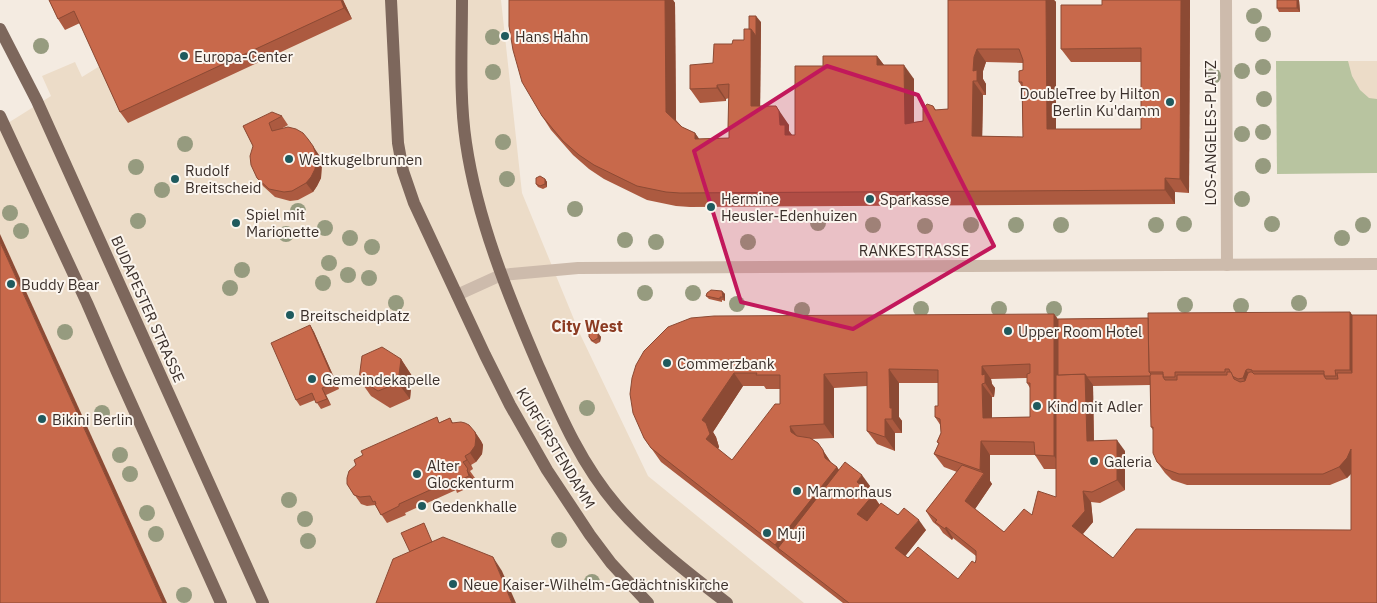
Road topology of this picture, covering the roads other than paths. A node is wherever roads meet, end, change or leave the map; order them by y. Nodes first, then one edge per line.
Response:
1 (391, 0) edge
2 (462, 0) edge
3 (1226, 0) edge
4 (0, 29) edge
5 (0, 116) edge
6 (1377, 264) edge
7 (1227, 265) junction
8 (501, 275) junction
9 (456, 296) junction
10 (222, 603) edge
11 (263, 603) edge
12 (648, 603) edge
13 (727, 603) edge

1 - 9 main road, KURFÜRSTENDAMM
2 - 8 main road, KURFÜRSTENDAMM
3 - 7 street, LOS-ANGELES-PLATZ
4 - 11 main road, BUDAPESTER STRASSE
5 - 10 main road
6 - 7 street, RANKESTRASSE
7 - 8 street, RANKESTRASSE
8 - 9 street, RANKESTRASSE
8 - 13 main road, KURFÜRSTENDAMM
9 - 12 main road, KURFÜRSTENDAMM

